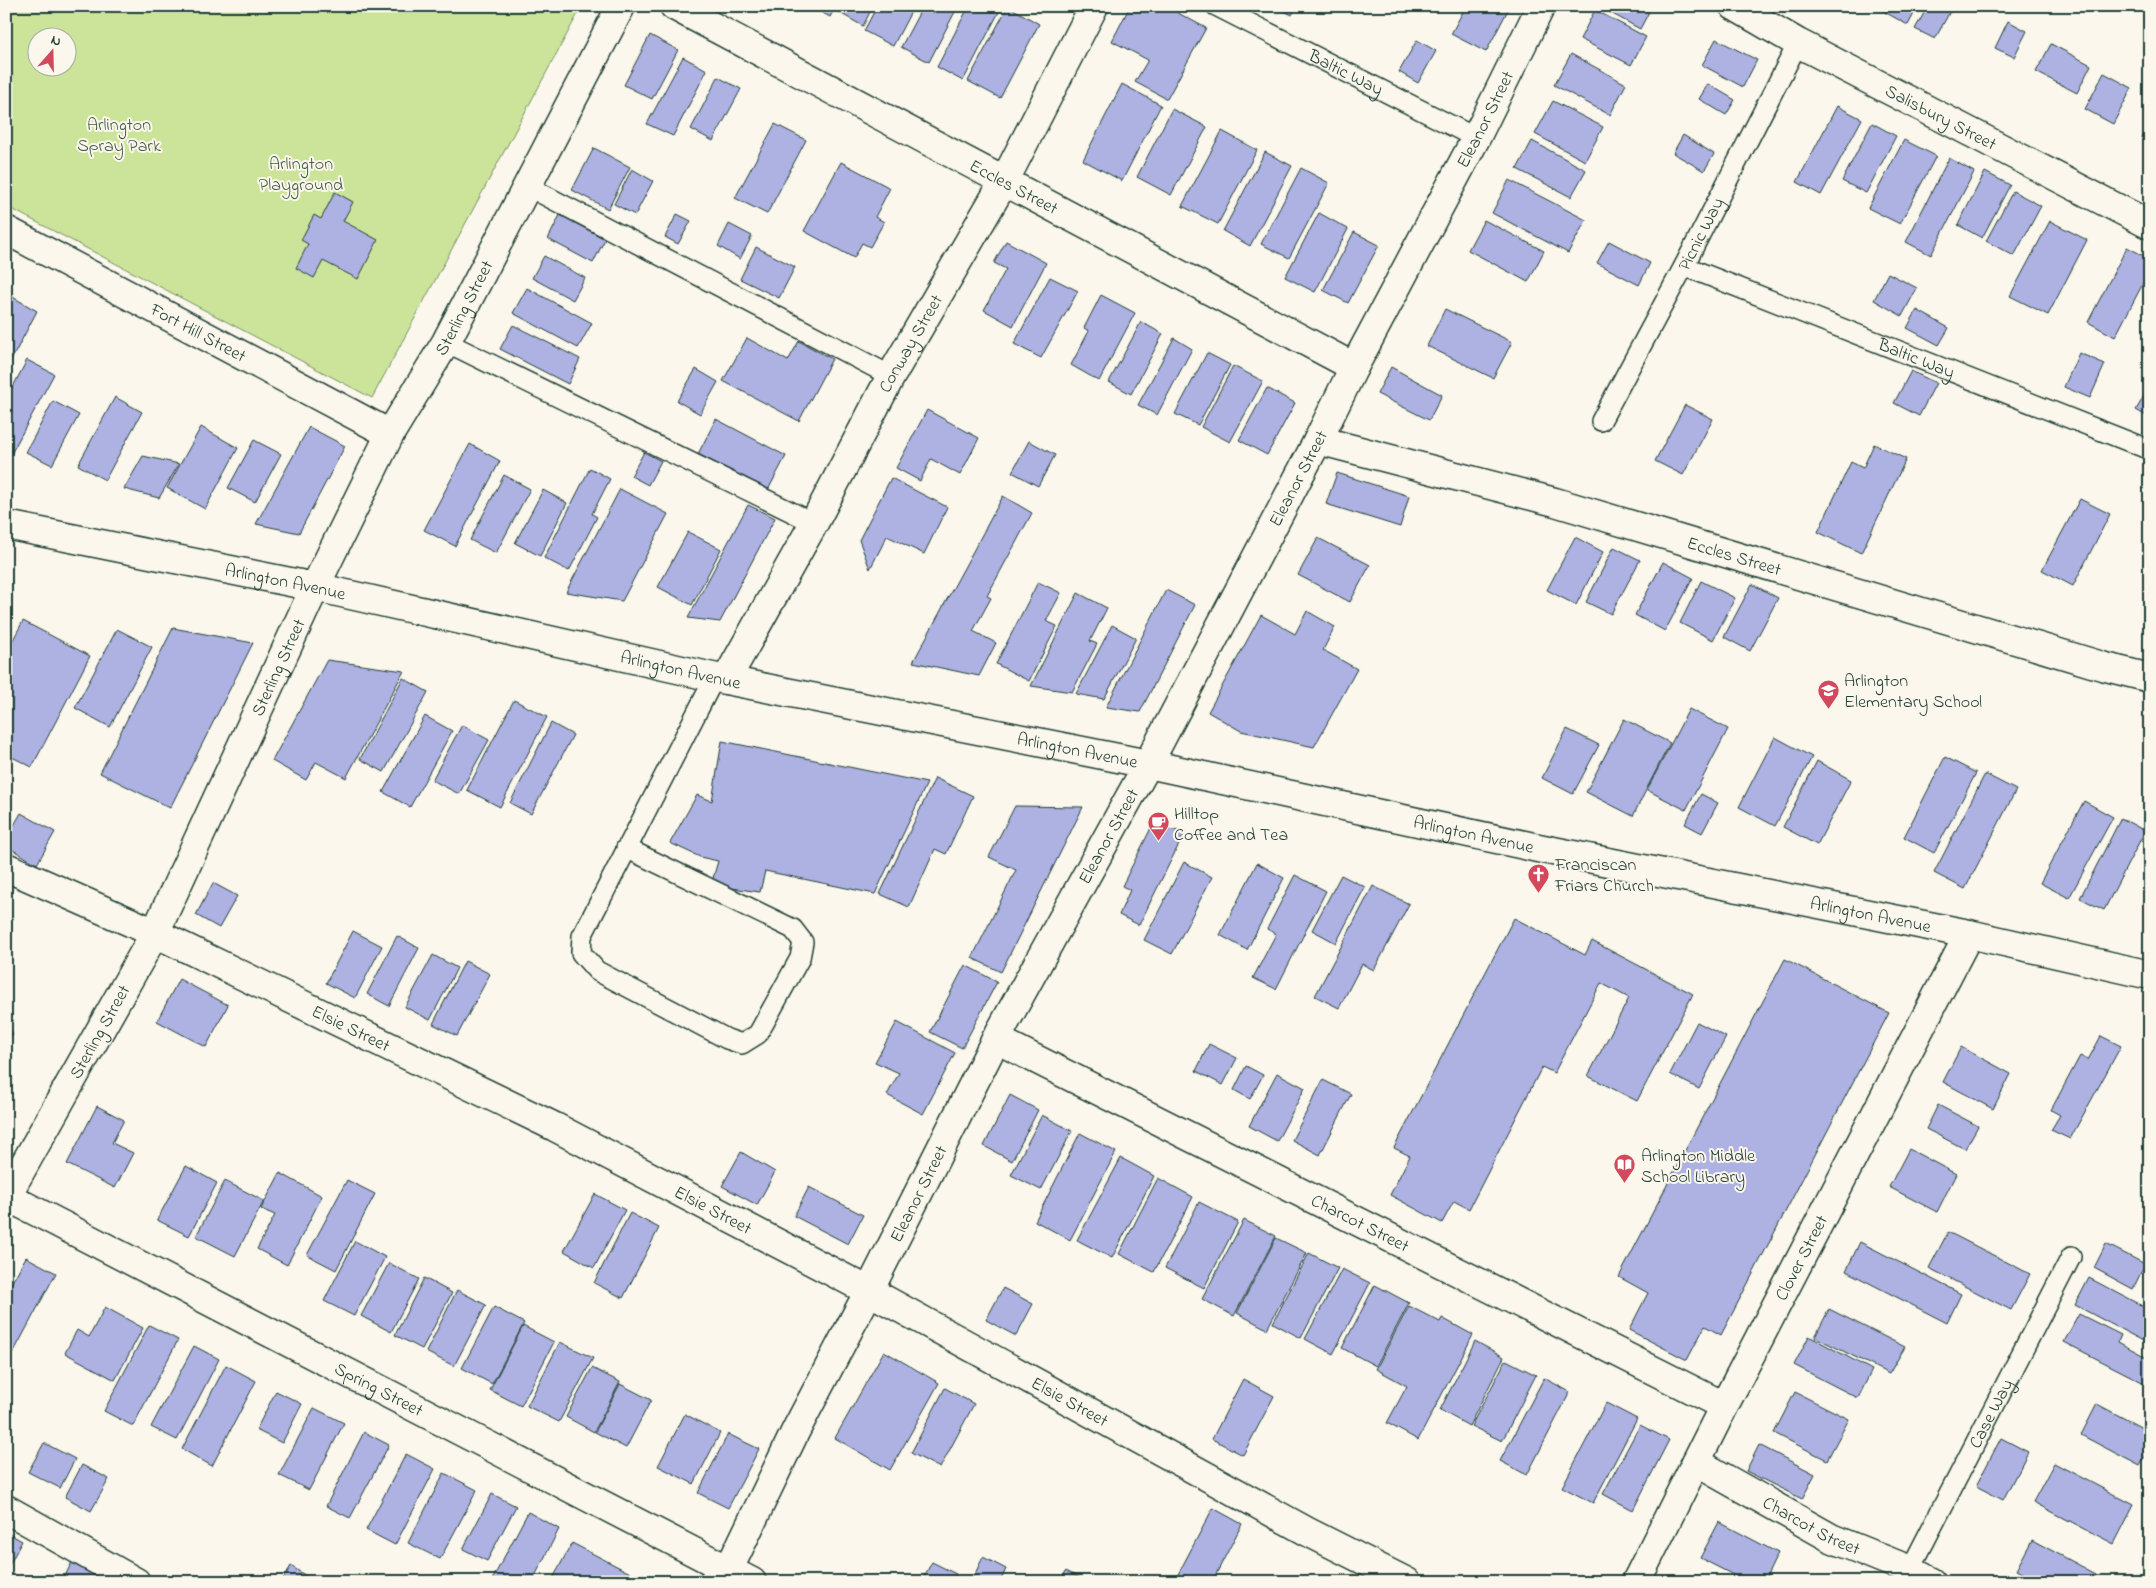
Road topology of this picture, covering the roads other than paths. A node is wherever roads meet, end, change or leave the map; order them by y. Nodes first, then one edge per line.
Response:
1 (621, 6) edge
2 (674, 6) edge
3 (1094, 6) edge
4 (1216, 6) edge
5 (1541, 6) edge
6 (1734, 6) edge
7 (1798, 43) junction
8 (1476, 138) junction
9 (1005, 180) junction
10 (527, 186) junction
11 (2150, 225) edge
12 (6, 230) edge
13 (1684, 266) junction
14 (446, 342) junction
15 (1354, 367) junction
16 (891, 376) junction
17 (1601, 421) dead end
18 (390, 434) junction
19 (1318, 440) junction
20 (2150, 450) edge
21 (814, 524) junction
22 (6, 525) edge
23 (315, 586) junction
24 (721, 678) junction
25 (2150, 678) edge
26 (1148, 764) junction
27 (626, 848) junction
28 (6, 867) edge
29 (155, 933) junction
30 (1969, 934) junction
31 (2150, 975) edge
32 (996, 1039) junction
33 (6, 1196) edge
34 (2071, 1257) dead end
35 (869, 1291) junction
36 (1724, 1406) junction
37 (1696, 1462) junction
38 (6, 1509) edge
39 (721, 1575) edge
40 (1921, 1576) edge
41 (136, 1582) edge
42 (752, 1582) edge
43 (1407, 1582) edge
44 (1636, 1582) edge

1 - 10 street, Sterling Street
2 - 9 street, Eccles Street
3 - 9 street, Conway Street
4 - 8 lane, Baltic Way
5 - 8 street, Eleanor Street
6 - 7 street, Salisbury Street
7 - 11 street, Salisbury Street
7 - 13 lane, Picnic Way
8 - 15 street, Eleanor Street
9 - 15 street, Eccles Street
9 - 16 street, Conway Street
10 - 14 street, Sterling Street
10 - 16 lane
12 - 18 street, Fort Hill Street
13 - 17 lane, Picnic Way
13 - 20 lane, Baltic Way
14 - 18 street, Sterling Street
14 - 21 lane
15 - 19 street, Eleanor Street
16 - 21 street, Conway Street
18 - 23 street, Sterling Street
19 - 25 street, Eccles Street
19 - 26 street, Eleanor Street
21 - 24 street, Conway Street
22 - 23 street, Arlington Avenue
23 - 24 street, Arlington Avenue
23 - 29 street, Sterling Street
24 - 26 street, Arlington Avenue
24 - 27 lane
26 - 30 street, Arlington Avenue
26 - 32 street, Eleanor Street
27 - 27 lane
28 - 29 street, Elsie Street
29 - 33 street, Sterling Street
29 - 35 street, Elsie Street
30 - 31 street, Arlington Avenue
30 - 36 street, Clover Street
32 - 35 street, Eleanor Street
32 - 36 street, Charcot Street
33 - 39 street, Spring Street
34 - 40 lane, Case Way
35 - 39 street, Eleanor Street
35 - 43 street, Elsie Street
36 - 37 street, Clover Street
37 - 40 street, Charcot Street
37 - 44 street, Clover Street
38 - 41 street
39 - 42 street, Spring Street

